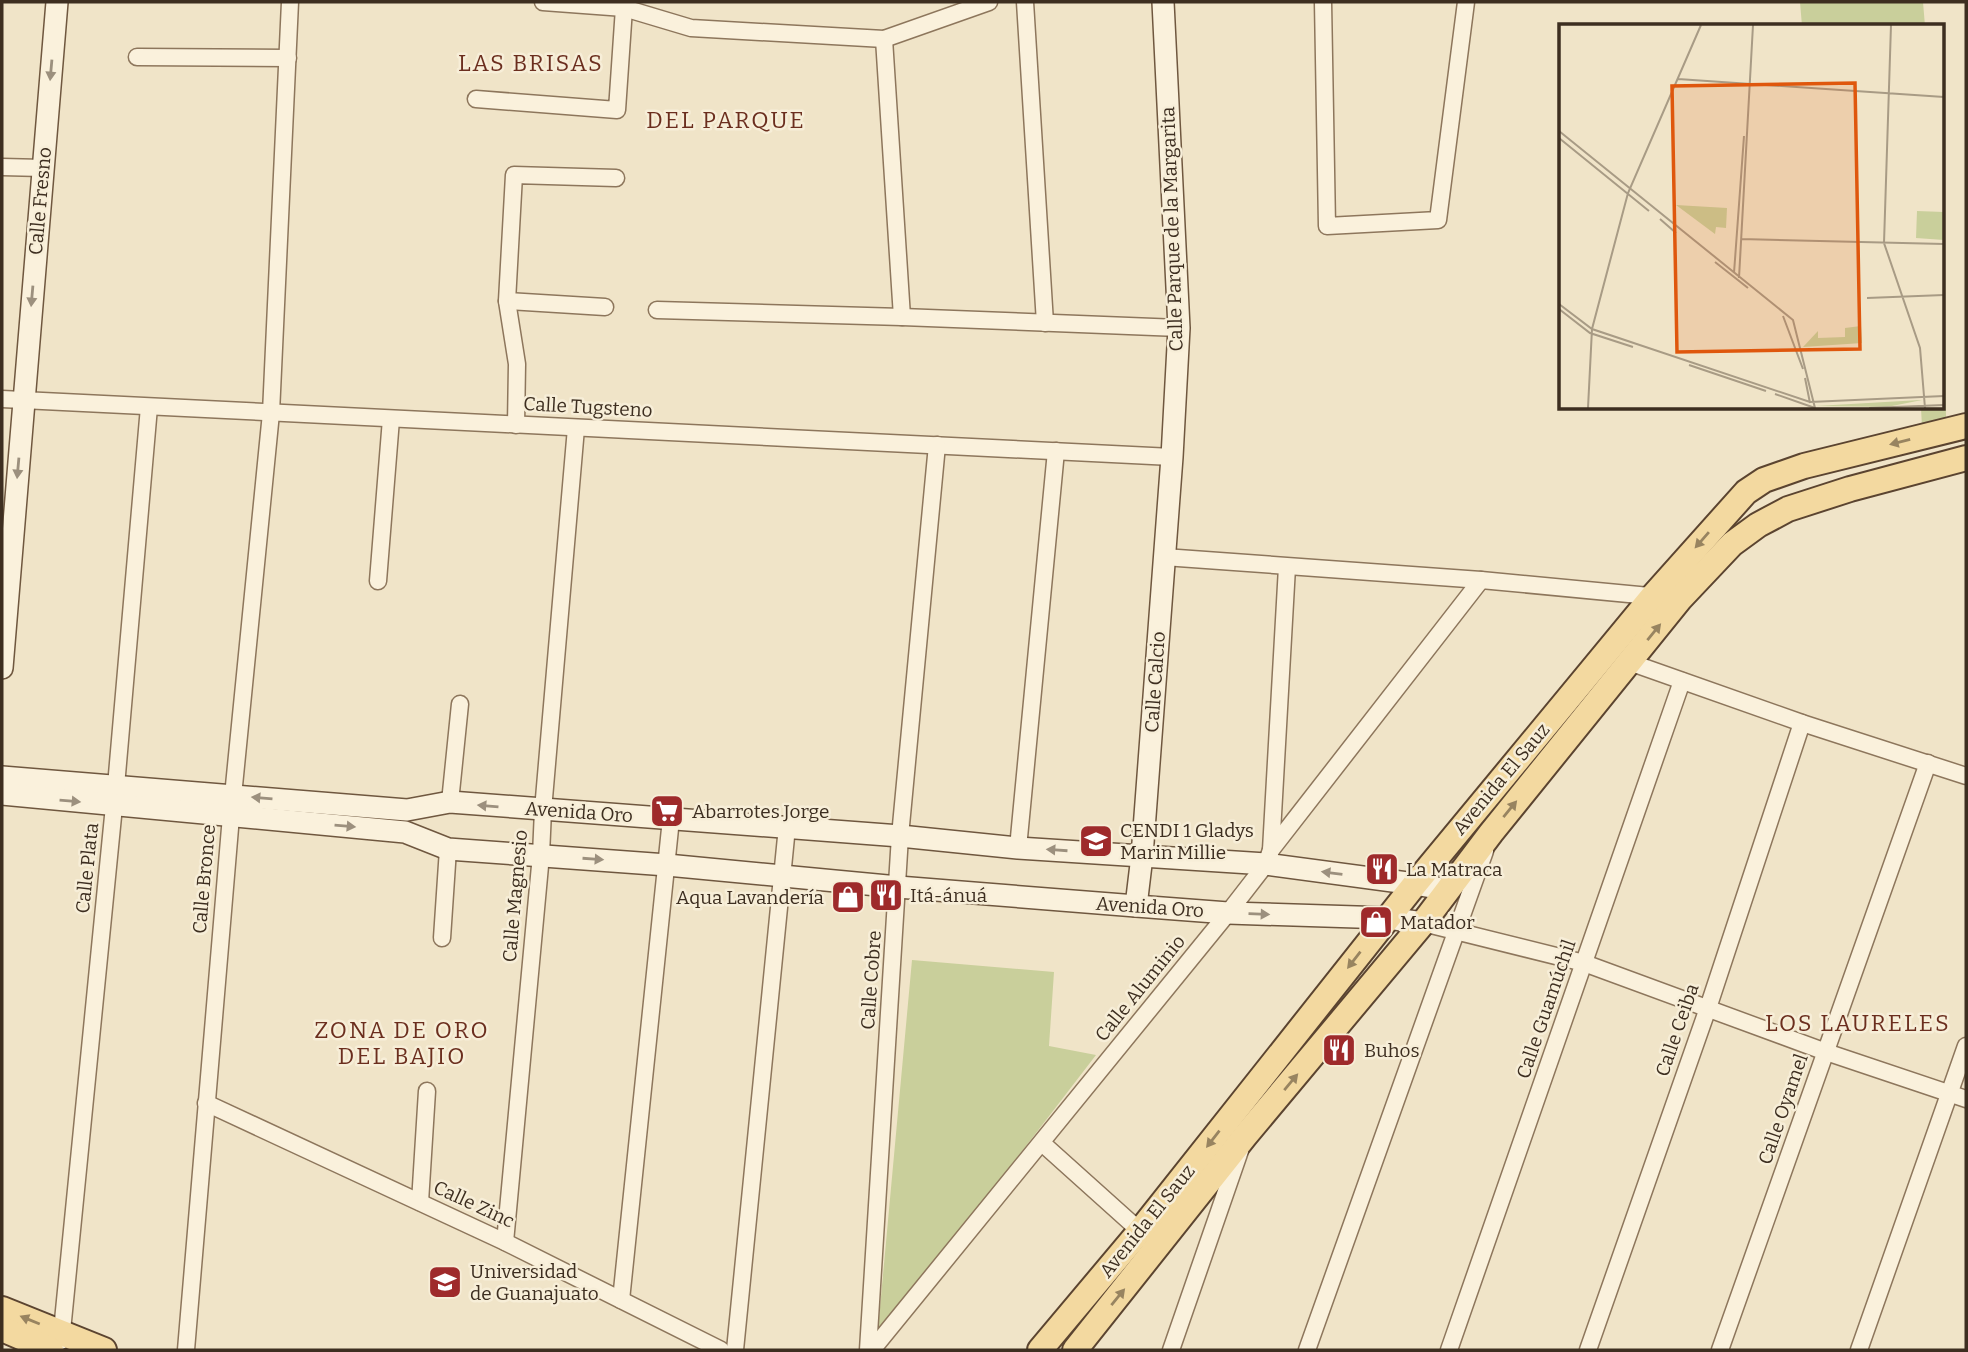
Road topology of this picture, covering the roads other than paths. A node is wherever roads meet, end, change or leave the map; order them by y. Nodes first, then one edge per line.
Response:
1 (57, 2) edge
2 (290, 2) edge
3 (543, 2) edge
4 (989, 2) edge
5 (1025, 2) edge
6 (1163, 2) edge
7 (1323, 2) edge
8 (1466, 2) edge
9 (624, 8) junction
10 (884, 39) junction
11 (136, 57) dead end
12 (288, 58) junction
13 (476, 99) dead end
14 (2, 167) edge
15 (43, 169) junction
16 (615, 178) dead end
17 (508, 301) junction
18 (605, 307) dead end
19 (657, 310) dead end
20 (902, 317) junction
21 (1045, 323) junction
22 (1179, 328) junction
23 (2, 399) edge
24 (24, 400) junction
25 (149, 407) junction
26 (271, 413) junction
27 (391, 419) junction
28 (516, 425) junction
29 (1966, 426) edge
30 (576, 428) junction
31 (937, 445) junction
32 (1056, 451) junction
33 (1172, 457) junction
34 (1966, 458) edge
35 (1164, 557) junction
36 (1287, 567) junction
37 (378, 580) dead end
38 (1481, 580) junction
39 (1653, 596) junction
40 (1680, 599) junction
41 (1629, 662) junction
42 (2, 668) edge
43 (1682, 681) junction
44 (460, 704) dead end
45 (1802, 723) junction
46 (1928, 764) junction
47 (1966, 776) edge
48 (2, 777) edge
49 (2, 794) edge
50 (115, 796) junction
51 (450, 802) junction
52 (232, 805) junction
53 (543, 810) junction
54 (671, 819) junction
55 (787, 827) junction
56 (1491, 833) junction
57 (900, 836) junction
58 (1018, 848) junction
59 (448, 849) junction
60 (541, 855) junction
61 (1142, 856) junction
62 (1268, 857) junction
63 (667, 865) junction
64 (783, 876) junction
65 (1415, 884) junction
66 (898, 887) junction
67 (1448, 890) junction
68 (1136, 906) junction
69 (1227, 913) junction
70 (1388, 918) junction
71 (1423, 923) junction
72 (1458, 930) junction
73 (442, 938) dead end
74 (1584, 963) junction
75 (1707, 1008) junction
76 (1966, 1046) edge
77 (1826, 1052) junction
78 (426, 1091) dead end
79 (1950, 1093) junction
80 (1966, 1099) edge
81 (206, 1103) junction
82 (1245, 1136) junction
83 (1042, 1143) junction
84 (419, 1202) junction
85 (1140, 1231) junction
86 (505, 1242) junction
87 (621, 1300) junction
88 (2, 1309) edge
89 (2, 1329) edge
90 (57, 1345) edge
91 (104, 1350) edge
92 (186, 1350) edge
93 (721, 1350) edge
94 (735, 1350) edge
95 (870, 1350) edge
96 (1040, 1350) edge
97 (1075, 1350) edge
98 (1171, 1350) edge
99 (1307, 1350) edge
100 (1449, 1350) edge
101 (1588, 1350) edge
102 (1720, 1350) edge
103 (1859, 1350) edge

1 -> 15 main road, Calle Fresno
2 - 12 street, Calle Bronce
3 - 9 street
4 - 10 street
5 - 21 street
6 - 22 main road, Calle Parque de la Margarita
7 - 8 street
9 - 10 street
9 - 13 street
10 - 20 street
11 - 12 street
12 - 26 street, Calle Bronce
14 - 15 street
15 -> 24 main road, Calle Fresno
16 - 17 street
17 - 18 street
17 - 28 street
19 - 20 street
20 - 21 street
21 - 22 street
22 - 33 main road, Calle Parque de la Margarita
23 - 24 street, Calle Tugsteno
24 - 25 street, Calle Tugsteno
24 -> 42 main road, Calle Fresno
25 - 26 street, Calle Tugsteno
25 - 50 street, Calle Plata
26 - 27 street, Calle Tugsteno
26 - 52 street, Calle Bronce
27 - 28 street, Calle Tugsteno
27 - 37 street
28 - 30 street, Calle Tugsteno
29 -> 39 main road, Avenida El Sauz
30 - 31 street, Calle Tugsteno
30 - 53 street, Calle Magnesio
31 - 32 street, Calle Tugsteno
31 - 57 street, Calle Cobre
32 - 33 street, Calle Tugsteno
32 - 58 street
33 - 35 main road, Calle Calcio
34 - 40 main road, Avenida El Sauz
35 - 36 street
35 - 61 main road, Calle Calcio
36 - 38 street
36 - 62 street
38 - 39 street
38 - 62 street, Calle Aluminio
39 - 40 street
39 - 65 main road, Avenida El Sauz
41 -> 40 main road, Avenida El Sauz
41 - 43 street
56 -> 41 main road, Avenida El Sauz
43 - 45 street
43 - 74 street, Calle Guamúchil
44 - 51 street
45 - 46 street
45 - 75 street, Calle Ceiba
46 - 47 street
46 - 77 street, Calle Oyamel
48 - 50 main road, Avenida Oro
49 -> 50 main road, Avenida Oro
50 - 52 main road, Avenida Oro
50 - 90 street, Calle Plata
51 -> 52 main road, Avenida Oro
53 -> 51 main road, Avenida Oro
52 -> 59 main road, Avenida Oro
52 - 81 street, Calle Bronce
53 - 54 main road, Avenida Oro
53 - 60 street, Calle Magnesio
54 - 55 main road, Avenida Oro
54 - 63 street
55 - 57 main road, Avenida Oro
55 - 64 street
56 - 67 main road, Avenida El Sauz
56 - 72 street
57 - 58 main road, Avenida Oro
57 - 66 street, Calle Cobre
61 -> 58 main road, Avenida Oro
59 - 60 main road, Avenida Oro
59 - 73 street
60 -> 63 main road, Avenida Oro
60 - 86 street, Calle Magnesio
61 - 62 main road, Avenida Oro
61 - 68 main road, Calle Calcio
65 -> 62 main road, Avenida Oro
62 - 69 street, Calle Aluminio
63 - 64 main road, Avenida Oro
63 - 87 street
64 - 66 main road, Avenida Oro
64 - 94 street
65 - 67 main road, Avenida Oro
65 - 70 main road, Avenida El Sauz
66 - 68 main road, Avenida Oro
66 - 95 street, Calle Cobre
67 - 71 main road, Avenida El Sauz
68 - 69 main road, Avenida Oro
69 -> 70 main road, Avenida Oro
69 - 83 street, Calle Aluminio
70 - 71 main road, Avenida Oro
70 -> 85 main road, Avenida El Sauz
71 - 72 street
82 -> 71 main road, Avenida El Sauz
72 - 74 street
72 - 99 street
74 - 75 street
74 - 100 street, Calle Guamúchil
75 - 77 street
75 - 101 street, Calle Ceiba
76 - 79 street
77 - 79 street
77 - 102 street, Calle Oyamel
78 - 84 street
79 - 80 street
79 - 103 street
81 - 84 street, Calle Zinc
81 - 92 street, Calle Bronce
97 -> 82 main road, Avenida El Sauz
82 - 98 street
83 - 85 street
83 - 95 street, Calle Aluminio
84 - 86 street, Calle Zinc
85 - 96 main road, Avenida El Sauz
86 - 87 street, Calle Zinc
87 - 93 street, Calle Zinc
90 -> 88 main road
89 - 90 main road
90 - 91 main road

